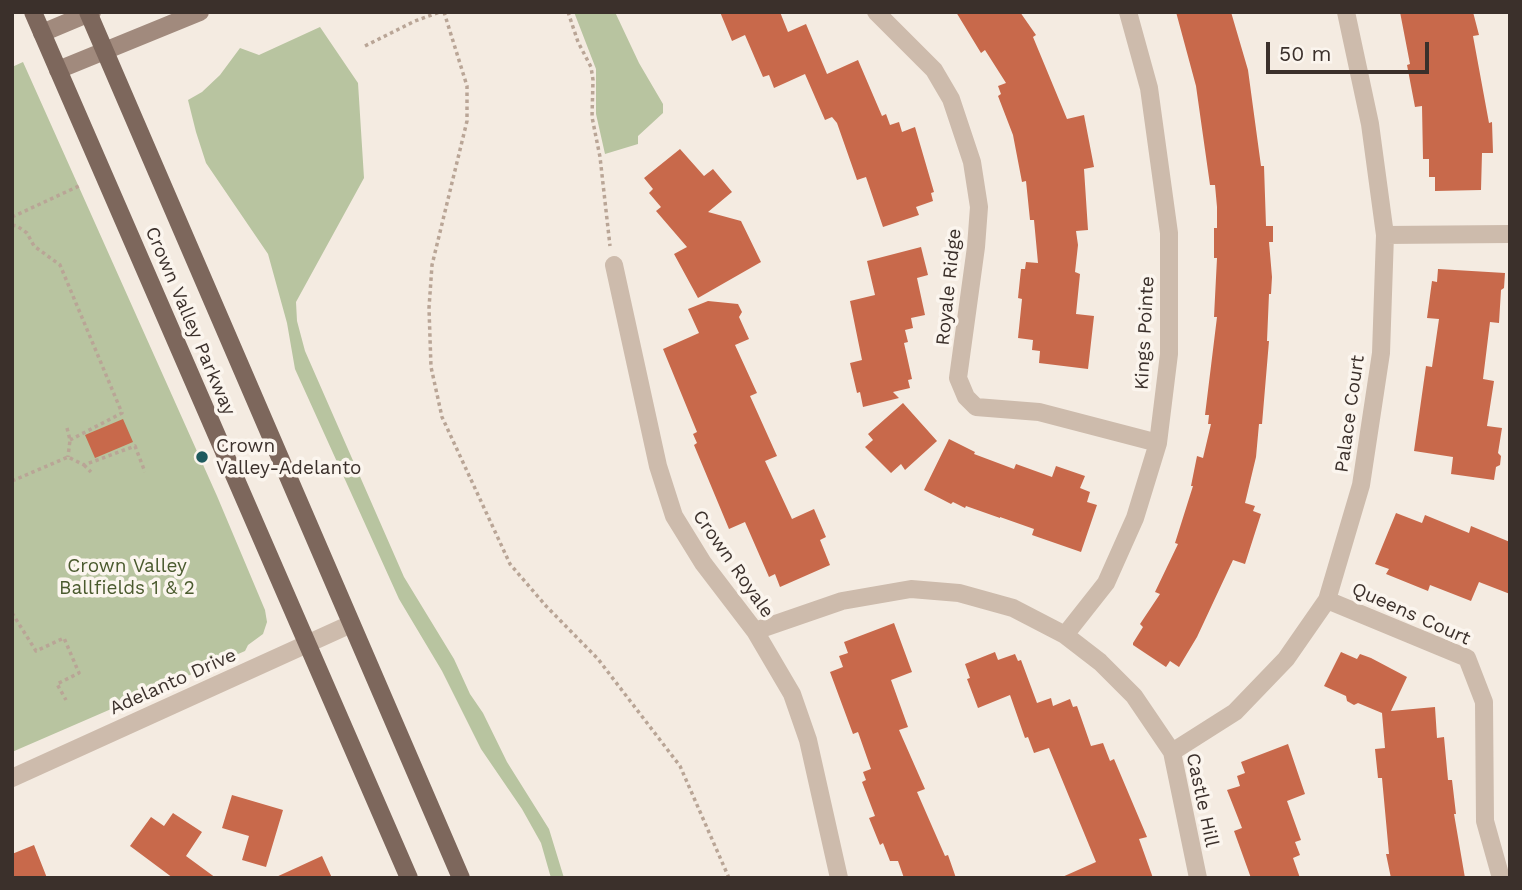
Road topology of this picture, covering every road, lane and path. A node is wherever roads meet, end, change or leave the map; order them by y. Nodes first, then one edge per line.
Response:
1 (33, 12) edge
2 (200, 12) edge
3 (442, 12) edge
4 (568, 12) edge
5 (876, 12) edge
6 (1128, 12) edge
7 (1346, 12) edge
8 (90, 13) edge
9 (42, 33) junction
10 (365, 46) dead end
11 (105, 52) junction
12 (58, 70) junction
13 (81, 185) dead end
14 (12, 218) edge
15 (12, 225) edge
16 (1510, 234) edge
17 (1385, 235) junction
18 (614, 265) joint
19 (67, 428) dead end
20 (70, 440) junction
21 (1158, 443) junction
22 (68, 457) junction
23 (84, 465) junction
24 (90, 472) dead end
25 (145, 472) dead end
26 (12, 481) edge
27 (1326, 600) junction
28 (12, 613) edge
29 (351, 624) junction
30 (755, 631) junction
31 (1065, 635) junction
32 (307, 644) junction
33 (66, 700) dead end
34 (1172, 752) junction
35 (12, 778) edge
36 (409, 878) edge
37 (461, 878) edge
38 (729, 878) edge
39 (839, 878) edge
40 (1198, 878) edge
41 (1501, 878) edge

1 - 9 main road, Crown Valley Parkway
2 - 11 main road
3 - 10 path
3 - 38 path
4 - 18 path
5 - 21 street, Royale Ridge
6 - 21 street, Kings Pointe
7 - 17 street, Palace Court
8 - 9 main road
8 - 11 main road, Crown Valley Parkway
9 - 12 main road, Crown Valley Parkway
11 - 12 main road
11 - 29 main road, Crown Valley Parkway
12 - 32 main road, Crown Valley Parkway
13 - 14 path
15 - 20 path
16 - 17 street
17 - 27 street, Palace Court
18 - 30 street, Crown Royale
19 - 20 path
20 - 22 path
21 - 31 street, Kings Pointe
22 - 23 path
22 - 26 path
23 - 24 path
23 - 25 path
27 - 34 street, Palace Court
27 - 41 street, Queens Court
28 - 33 path
29 - 32 street, Adelanto Drive
29 - 37 main road, Crown Valley Parkway
30 - 31 street, Castle Hill
30 - 39 street, Crown Royale
31 - 34 street, Castle Hill
32 - 35 street, Adelanto Drive
32 - 36 main road, Crown Valley Parkway
34 - 40 street, Castle Hill

